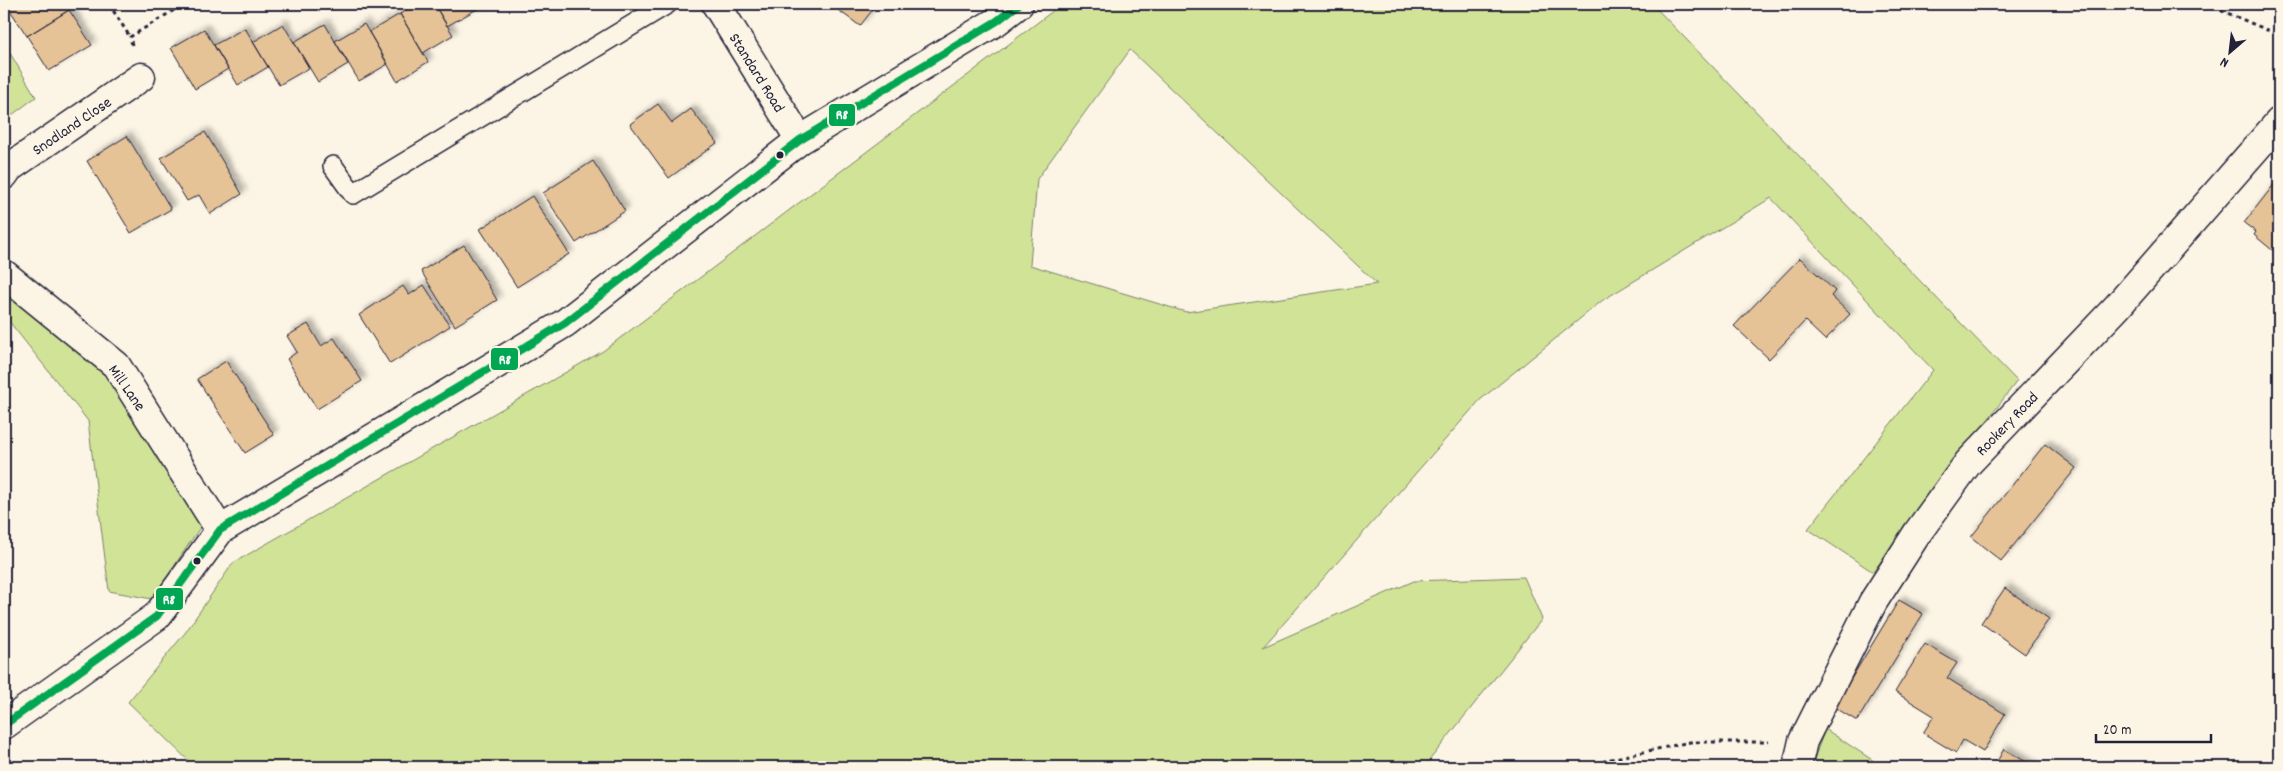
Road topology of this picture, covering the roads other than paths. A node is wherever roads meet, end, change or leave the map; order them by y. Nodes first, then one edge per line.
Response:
1 (667, 4) edge
2 (716, 4) edge
3 (1019, 4) edge
4 (141, 77) road end
5 (2279, 122) edge
6 (800, 140) junction
7 (333, 166) dead end
8 (4, 175) edge
9 (4, 274) edge
10 (220, 530) junction
11 (4, 725) edge
12 (1797, 767) edge

1 - 7 lane
2 - 6 street, Standard Road
3 - 6 street
4 - 8 street, Snodland Close
5 - 12 street, Rookery Road
6 - 10 street
9 - 10 street, Mill Lane
10 - 11 street

